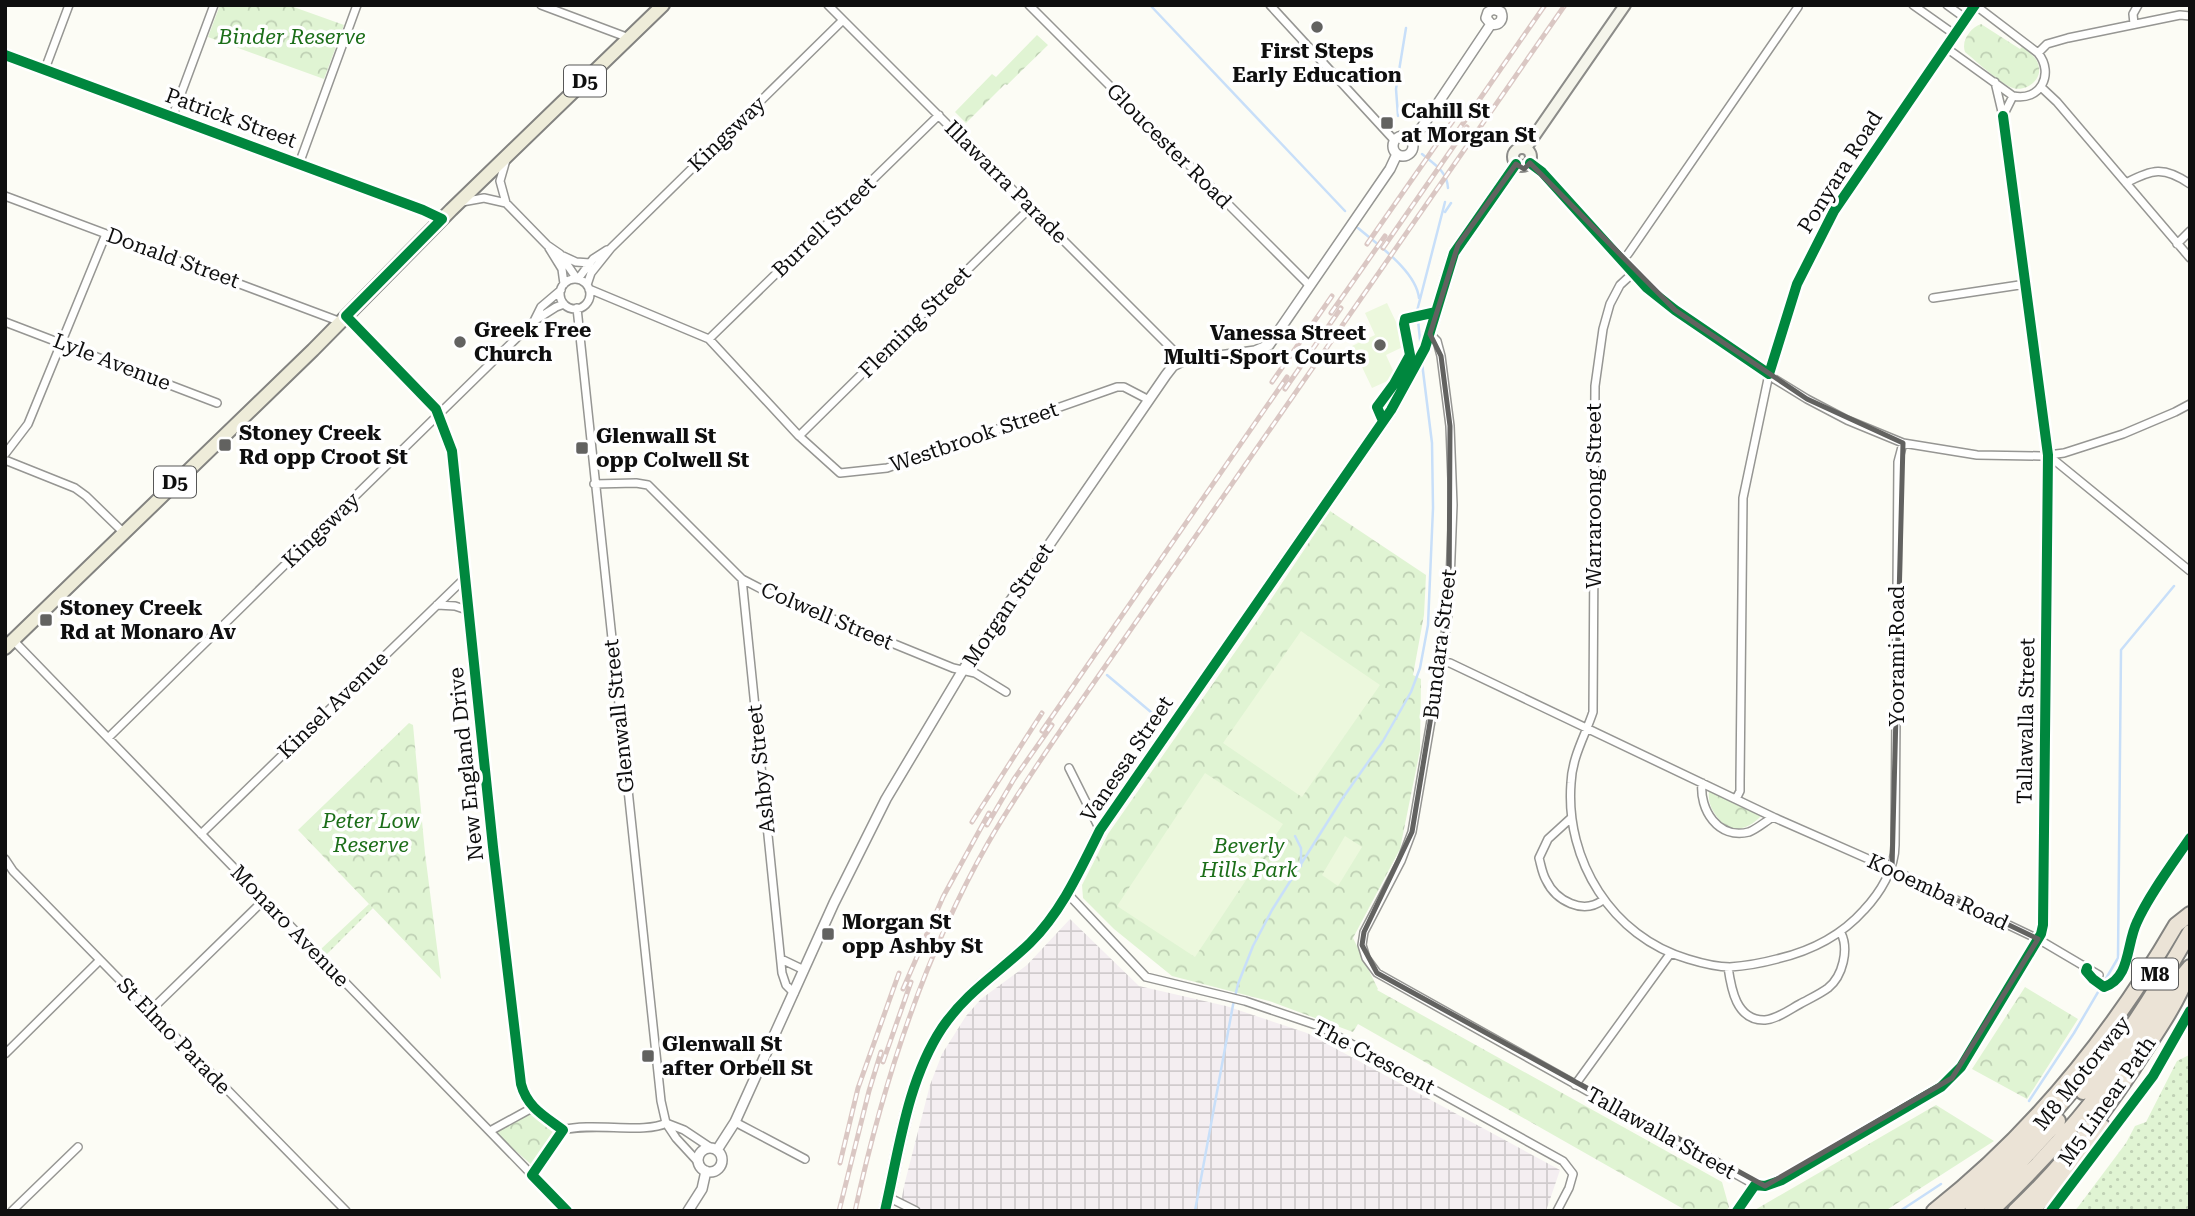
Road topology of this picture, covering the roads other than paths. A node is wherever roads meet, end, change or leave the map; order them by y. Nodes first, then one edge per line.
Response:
1 (69, 5) edge
2 (214, 5) edge
3 (357, 5) edge
4 (541, 5) edge
5 (663, 5) edge
6 (828, 5) edge
7 (1029, 5) edge
8 (1270, 5) edge
9 (1625, 5) edge
10 (1913, 5) edge
11 (1947, 5) edge
12 (1975, 5) edge
13 (2138, 5) edge
14 (1798, 7) dead end
15 (1485, 9) edge
16 (1503, 9) edge
17 (2190, 16) edge
18 (1965, 18) junction
19 (843, 20) junction
20 (1491, 24) junction
21 (2134, 24) junction
22 (1954, 34) junction
23 (629, 38) junction
24 (1945, 47) junction
25 (2038, 53) junction
26 (5, 55) edge
27 (45, 69) junction
28 (1994, 82) junction
29 (2040, 87) junction
30 (2013, 96) junction
31 (939, 115) junction
32 (2003, 116) junction
33 (172, 118) junction
34 (1410, 139) junction
35 (1395, 141) junction
36 (1526, 148) junction
37 (1397, 155) junction
38 (508, 156) junction
39 (1530, 163) junction
40 (299, 164) junction
41 (1516, 164) junction
42 (2126, 183) junction
43 (2190, 184) edge
44 (5, 195) edge
45 (459, 203) junction
46 (506, 203) junction
47 (1031, 207) junction
48 (442, 219) junction
49 (2190, 231) edge
50 (106, 234) junction
51 (2177, 244) junction
52 (547, 245) junction
53 (611, 248) junction
54 (559, 254) junction
55 (2190, 258) edge
56 (1621, 260) junction
57 (590, 263) junction
58 (1633, 273) junction
59 (578, 279) junction
60 (2026, 284) junction
61 (1310, 286) junction
62 (562, 287) junction
63 (588, 287) junction
64 (606, 297) junction
65 (1933, 298) dead end
66 (588, 299) junction
67 (564, 304) junction
68 (577, 308) junction
69 (344, 319) junction
70 (534, 321) junction
71 (5, 322) edge
72 (1430, 334) junction
73 (709, 339) junction
74 (61, 343) junction
75 (1179, 362) junction
76 (1769, 374) junction
77 (1149, 400) junction
78 (217, 403) dead end
79 (2190, 404) edge
80 (439, 415) junction
81 (799, 436) junction
82 (1903, 443) junction
83 (5, 454) edge
84 (2048, 455) junction
85 (5, 460) edge
86 (594, 484) junction
87 (123, 532) junction
88 (2190, 571) edge
89 (466, 578) junction
90 (742, 579) junction
91 (437, 605) junction
92 (470, 611) junction
93 (9, 644) edge
94 (1441, 662) junction
95 (963, 670) junction
96 (1006, 692) dead end
97 (1587, 727) junction
98 (108, 738) junction
99 (1069, 768) dead end
100 (1702, 783) junction
101 (1736, 799) junction
102 (1773, 817) junction
103 (1571, 818) junction
104 (1100, 830) junction
105 (201, 834) junction
106 (5, 859) edge
107 (1891, 869) junction
108 (1068, 894) junction
109 (265, 899) junction
110 (1603, 901) junction
111 (2190, 916) edge
112 (2190, 932) edge
113 (1841, 933) junction
114 (2038, 939) junction
115 (1362, 946) joint
116 (1670, 954) junction
117 (781, 959) junction
118 (100, 960) junction
119 (1728, 967) junction
120 (2190, 969) edge
121 (804, 970) junction
122 (2099, 975) dead end
123 (793, 993) junction
124 (150, 1011) junction
125 (5, 1054) edge
126 (1575, 1085) junction
127 (532, 1108) junction
128 (734, 1122) junction
129 (666, 1123) junction
130 (563, 1130) junction
131 (490, 1131) junction
132 (78, 1147) dead end
133 (714, 1149) junction
134 (805, 1158) dead end
135 (702, 1167) junction
136 (533, 1175) junction
137 (888, 1197) junction
138 (12, 1211) edge
139 (346, 1211) edge
140 (567, 1211) edge
141 (688, 1211) edge
142 (885, 1211) edge
143 (916, 1211) edge
144 (1557, 1211) edge
145 (1934, 1211) edge
146 (1951, 1211) edge
147 (1972, 1211) edge
148 (1991, 1211) edge
149 (2015, 1211) edge
150 (2032, 1211) edge

1 - 27 street
2 - 33 street
3 - 40 street
4 - 23 street
5 - 23 main road, D5
6 - 19 street, Illawarra Parade
7 - 61 street, Gloucester Road
8 - 35 street
9 - 36 main road
10 - 22 street
11 - 18 street
12 - 18 street, Ponyara Road
12 - 25 street
13 - 21 street
14 - 56 street
15 - 16 street
15 - 20 street
16 - 20 street
17 - 21 street
18 - 22 street, Ponyara Road
19 - 31 street, Illawarra Parade
19 - 53 street, Kingsway
20 - 34 street
21 - 25 street
22 - 24 street, Ponyara Road
23 - 38 main road, D5
24 - 28 street
24 - 76 street, Ponyara Road
25 - 29 street
26 - 27 street, Patrick Street
27 - 33 street, Patrick Street
28 - 30 street
28 - 32 street, Tallawalla Street
29 - 30 street
29 - 42 street
30 - 32 street
31 - 47 street, Illawarra Parade
31 - 73 street, Burrell Street
32 - 60 street, Tallawalla Street
33 - 40 street, Patrick Street
34 - 35 street
34 - 37 street
35 - 37 street
36 - 39 main road
36 - 41 main road
37 - 61 street
38 - 45 main road, D5
38 - 46 street
39 - 41 main road
39 - 56 street
40 - 48 street, Patrick Street
41 - 72 main road, Vanessa Street
42 - 43 street
42 - 51 street
44 - 50 street, Donald Street
45 - 46 street
45 - 48 main road, D5
46 - 52 street
47 - 75 street, Illawarra Parade
47 - 81 street, Fleming Street
48 - 69 main road, D5
49 - 51 street
50 - 69 street, Donald Street
50 - 74 street
51 - 55 street
52 - 54 street
52 - 62 street
53 - 57 street, Kingsway
53 - 63 street, Kingsway
54 - 57 street
54 - 59 street
56 - 58 street
57 - 59 street, Kingsway
58 - 76 street
58 - 97 street, Warraroong Street
59 - 62 street
59 - 63 street
60 - 65 street
60 - 84 street, Tallawalla Street
61 - 75 street
62 - 67 street
62 - 70 street, Kingsway
63 - 64 street, Westbrook Street
63 - 66 street
64 - 66 street, Westbrook Street
64 - 73 street, Westbrook Street
66 - 68 street
67 - 68 street
67 - 70 street, Kingsway
68 - 86 street, Glenwall Street
69 - 80 street
69 - 87 main road, D5
70 - 80 street, Kingsway
71 - 74 street, Lyle Avenue
72 - 94 street, Bundara Street
72 - 104 main road, Vanessa Street
73 - 81 street, Westbrook Street
74 - 78 street, Lyle Avenue
74 - 83 street
75 - 77 street, Morgan Street
76 - 82 street
76 - 101 street, Ponyara Road
77 - 81 street, Westbrook Street
77 - 95 street, Morgan Street
79 - 84 street
80 - 89 street, New England Drive
80 - 98 street, Kingsway
82 - 84 street
82 - 107 street, Yoorami Road
84 - 88 street
84 - 114 street, Tallawalla Street
85 - 87 street
86 - 90 street, Colwell Street
86 - 129 street, Glenwall Street
87 - 93 main road, D5
89 - 91 street, Kinsel Avenue
89 - 92 street, New England Drive
90 - 95 street, Colwell Street
90 - 117 street, Ashby Street
91 - 92 street
91 - 105 street, Kinsel Avenue
92 - 127 street, New England Drive
93 - 98 street, Monaro Avenue
94 - 97 street, Kooemba Road
94 - 115 street, Bundara Street
95 - 96 street, Colwell Street
95 - 121 street, Morgan Street
97 - 100 street, Kooemba Road
97 - 103 street, Warraroong Street
98 - 105 street, Monaro Avenue
99 - 104 street
100 - 101 street, Kooemba Road
100 - 102 street
101 - 102 street, Kooemba Road
102 - 107 street, Kooemba Road
103 - 110 street, Warraroong Street
103 - 110 street
104 - 108 main road, Vanessa Street
105 - 109 street, Monaro Avenue
106 - 118 street, St Elmo Parade
107 - 113 street, Warraroong Street
107 - 114 street, Kooemba Road
108 - 137 main road, Vanessa Street
108 - 144 street, The Crescent
109 - 124 street
109 - 131 street, Monaro Avenue
110 - 116 street, Warraroong Street
111 - 145 highway
111 - 146 highway, M8 Motorway / M8
112 - 147 highway
113 - 119 street, Warraroong Street
113 - 119 street
114 - 122 street, Kooemba Road
114 - 126 street, Tallawalla Street
115 - 126 street, Tallawalla Street
116 - 119 street, Warraroong Street
116 - 126 street
117 - 121 street
117 - 123 street, Ashby Street
118 - 124 street, St Elmo Parade
118 - 125 street
120 - 148 highway
120 - 149 highway, M8 Motorway / M8
120 - 150 highway
121 - 123 street, Morgan Street
123 - 128 street, Morgan Street
124 - 139 street, St Elmo Parade
127 - 130 street
127 - 131 street
128 - 133 street, Morgan Street
128 - 134 street
129 - 130 street
129 - 133 street
129 - 135 street
130 - 136 street
131 - 136 street, Monaro Avenue
132 - 138 street
133 - 135 street
133 - 135 street
135 - 141 street
136 - 140 street, Monaro Avenue
137 - 142 main road, Vanessa Street
137 - 143 street

